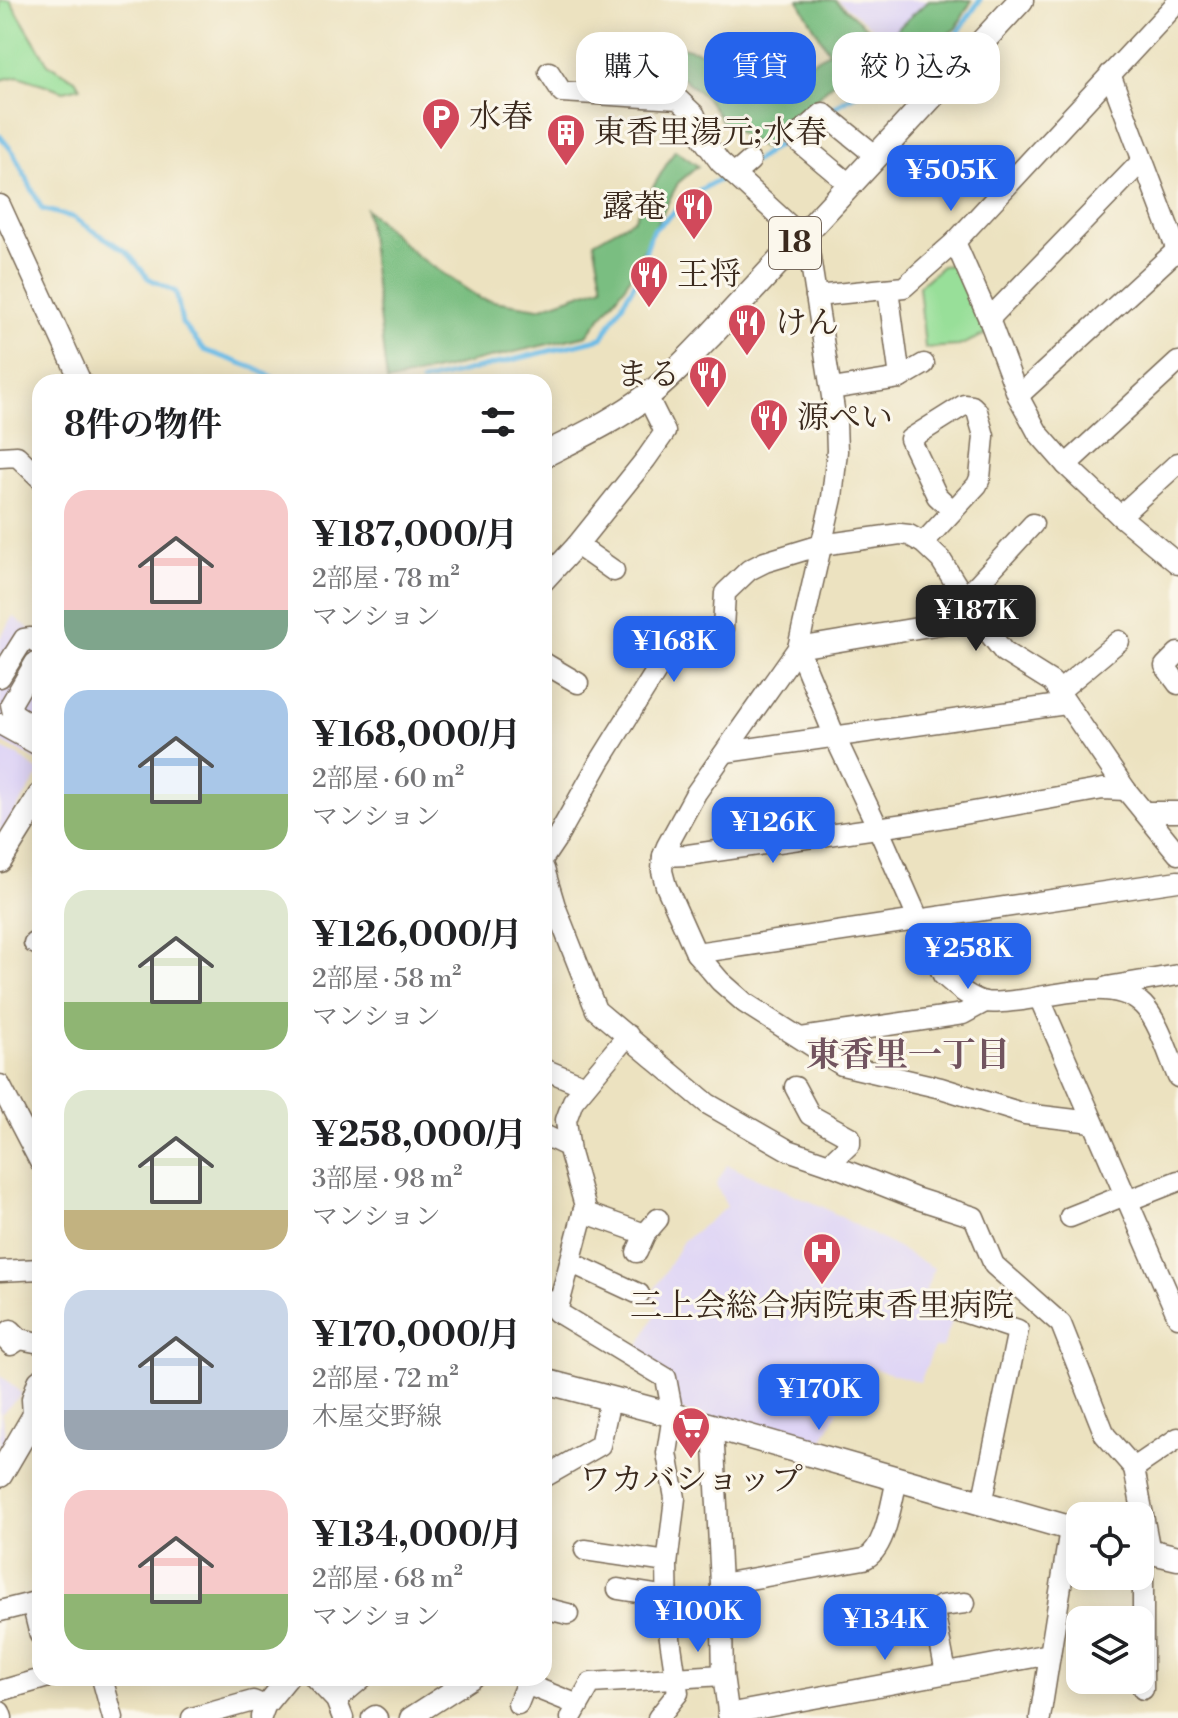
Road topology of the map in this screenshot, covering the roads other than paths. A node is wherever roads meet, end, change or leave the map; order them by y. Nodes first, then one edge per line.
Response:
1 (1021, 0) edge
2 (1176, 5) edge
3 (549, 72) dead end
4 (1110, 74) junction
5 (876, 156) junction
6 (750, 161) dead end
7 (1142, 161) junction
8 (734, 175) junction
9 (849, 184) junction
10 (1169, 203) edge
11 (0, 205) edge
12 (801, 236) junction
13 (955, 242) junction
14 (1178, 252) edge
15 (888, 289) junction
16 (816, 296) junction
17 (989, 319) junction
18 (1178, 362) edge
19 (924, 364) dead end
20 (77, 374) edge
21 (900, 378) junction
22 (832, 389) junction
23 (647, 396) junction
24 (1018, 396) junction
25 (552, 451) edge
26 (0, 457) edge
27 (1178, 463) edge
28 (1066, 465) junction
29 (32, 470) edge
30 (953, 511) junction
31 (1120, 516) junction
32 (1033, 524) dead end
33 (923, 543) junction
34 (577, 545) junction
35 (821, 545) junction
36 (1178, 564) edge
37 (614, 571) dead end
38 (552, 572) edge
39 (965, 598) junction
40 (977, 618) junction
41 (32, 639) edge
42 (1119, 641) dead end
43 (798, 648) junction
44 (1178, 653) edge
45 (32, 668) edge
46 (552, 668) edge
47 (0, 677) edge
48 (578, 683) dead end
49 (1178, 684) edge
50 (1062, 698) junction
51 (0, 724) edge
52 (32, 725) edge
53 (835, 737) junction
54 (32, 742) edge
55 (726, 752) junction
56 (1126, 790) junction
57 (32, 809) edge
58 (1144, 812) junction
59 (1178, 812) edge
60 (878, 828) junction
61 (552, 845) edge
62 (1178, 854) edge
63 (663, 856) junction
64 (0, 860) edge
65 (1178, 881) edge
66 (552, 911) edge
67 (918, 920) junction
68 (696, 953) junction
69 (943, 975) junction
70 (1178, 975) edge
71 (1151, 979) junction
72 (1100, 989) junction
73 (1039, 997) junction
74 (985, 1002) junction
75 (1144, 1006) junction
76 (950, 1015) junction
77 (628, 1035) junction
78 (801, 1038) junction
79 (552, 1072) edge
80 (1178, 1077) edge
81 (0, 1085) edge
82 (585, 1086) junction
83 (795, 1087) dead end
84 (1092, 1122) junction
85 (0, 1126) edge
86 (23, 1129) junction
87 (552, 1139) edge
88 (32, 1146) edge
89 (569, 1147) junction
90 (829, 1164) junction
91 (1178, 1181) edge
92 (1126, 1198) junction
93 (583, 1212) junction
94 (1070, 1217) dead end
95 (646, 1235) dead end
96 (570, 1262) junction
97 (32, 1269) edge
98 (0, 1271) edge
99 (639, 1294) dead end
100 (552, 1301) edge
101 (939, 1304) dead end
102 (552, 1306) edge
103 (1178, 1317) edge
104 (552, 1384) edge
105 (610, 1400) junction
106 (673, 1415) junction
107 (32, 1420) edge
108 (713, 1427) junction
109 (1178, 1438) edge
110 (1157, 1451) junction
111 (1178, 1456) edge
112 (1134, 1468) junction
113 (552, 1472) edge
114 (0, 1475) edge
115 (897, 1480) junction
116 (1138, 1502) edge
117 (982, 1504) junction
118 (1066, 1527) edge
119 (585, 1550) dead end
120 (1154, 1552) edge
121 (1178, 1558) edge
122 (667, 1562) junction
123 (1066, 1575) edge
124 (721, 1584) junction
125 (618, 1589) dead end
126 (668, 1597) junction
127 (32, 1603) edge
128 (965, 1603) dead end
129 (552, 1610) edge
130 (0, 1611) edge
131 (568, 1614) dead end
132 (1050, 1654) junction
133 (946, 1673) junction
134 (723, 1675) junction
135 (675, 1678) junction
136 (32, 1682) edge
137 (104, 1686) edge
138 (282, 1686) edge
139 (321, 1686) edge
140 (357, 1686) edge
141 (460, 1686) edge
142 (525, 1686) edge
143 (529, 1686) edge
144 (0, 1691) edge
145 (518, 1704) dead end
146 (0, 1712) edge
147 (263, 1712) edge
148 (574, 1712) edge
149 (340, 1713) edge
150 (729, 1716) edge
151 (2, 1718) edge
152 (113, 1718) edge
153 (192, 1718) edge
154 (410, 1718) edge
155 (658, 1718) edge
156 (1040, 1718) edge

1 - 5 main road, 18
2 - 4 street
3 - 8 street
4 - 7 street
4 - 13 street
5 - 9 main road, 18
5 - 9 street
6 - 8 street
7 - 10 street
7 - 17 street
8 - 12 street
9 - 12 main road, 18
10 - 14 street
11 - 20 street
12 - 16 street
12 - 23 main road, 18
13 - 15 street
13 - 17 street
14 - 24 street
15 - 16 street
15 - 21 street
16 - 22 street
17 - 24 street
18 - 28 street
19 - 21 street
21 - 22 street
22 - 35 street
23 - 25 main road, 18
23 - 34 street
24 - 28 street
26 - 29 street
27 - 31 street
28 - 31 street
30 - 30 street
30 - 33 street
31 - 36 street
32 - 39 street
33 - 35 street
33 - 39 street
34 - 37 street
34 - 38 street
35 - 43 street
35 - 61 street
39 - 40 street
40 - 43 street
40 - 50 street
41 - 47 street
42 - 50 street
43 - 53 street
43 - 55 street
44 - 49 street
45 - 52 street
46 - 48 street
50 - 53 street
50 - 56 street
51 - 54 street
53 - 55 street
53 - 60 street
55 - 63 street
56 - 58 street
56 - 60 street
57 - 64 main road
58 - 59 street
58 - 62 street
60 - 63 street
60 - 67 street
63 - 68 street
65 - 67 street
66 - 77 street
67 - 68 street
67 - 69 street
68 - 78 street
69 - 74 street
69 - 76 street
70 - 71 street
71 - 72 street
71 - 75 street
72 - 73 street
72 - 75 street
73 - 74 street
73 - 84 street
74 - 76 street
75 - 80 street
76 - 78 street
77 - 82 street
77 - 90 street
78 - 84 street
79 - 82 street
81 - 86 street
82 - 89 street
83 - 90 street
84 - 92 street
85 - 86 street
86 - 88 street
87 - 89 street
89 - 93 street
90 - 112 street
91 - 92 street
92 - 94 street
92 - 103 street
93 - 95 street
93 - 96 street
96 - 99 street
96 - 100 street
97 - 98 street
101 - 117 street
102 - 106 street
104 - 105 main road
105 - 106 main road
105 - 113 street
106 - 108 main road
106 - 122 street
107 - 114 main road
108 - 115 main road
108 - 124 street
109 - 110 street
110 - 111 street
110 - 112 street
112 - 116 street
115 - 117 main road
115 - 124 street
117 - 118 main road
119 - 122 street
120 - 121 main road
122 - 126 street
123 - 132 street
124 - 134 street
125 - 126 street
126 - 135 street
127 - 130 street
128 - 133 street
129 - 131 street
132 - 133 street
132 - 156 street
133 - 150 street
134 - 135 street
134 - 150 street
135 - 148 street
135 - 155 street
136 - 144 street
137 - 152 street
138 - 147 street
139 - 149 street
140 - 149 street
141 - 154 street
142 - 145 street
143 - 148 street
146 - 151 street
147 - 153 street

